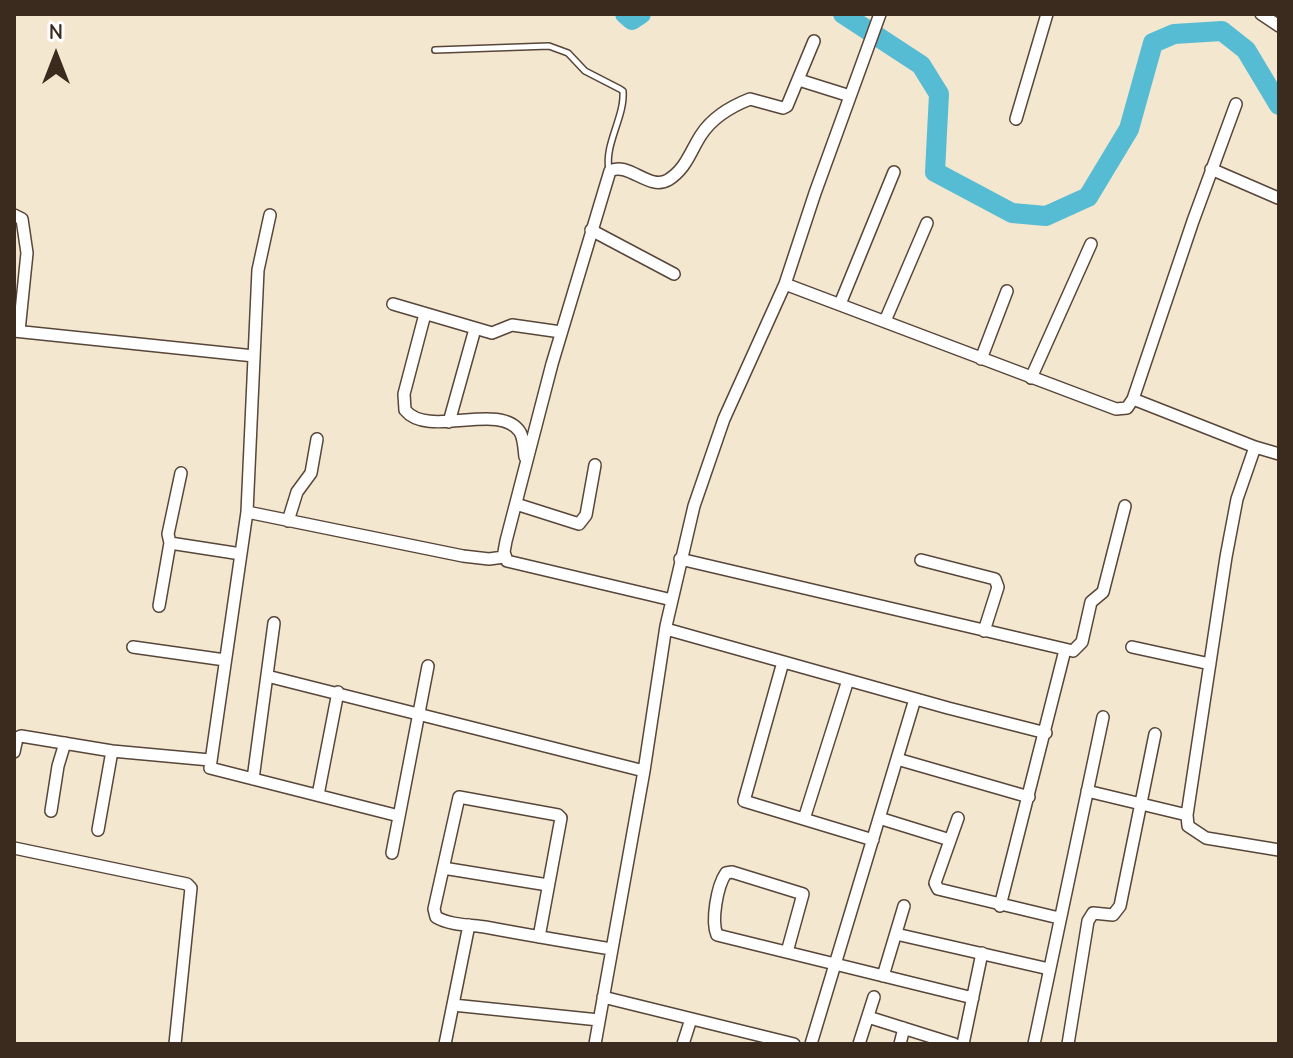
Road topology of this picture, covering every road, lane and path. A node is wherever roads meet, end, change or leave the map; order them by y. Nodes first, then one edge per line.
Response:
1 (880, 14) edge
2 (1047, 14) edge
3 (1261, 14) edge
4 (1279, 26) edge
5 (814, 41) dead end
6 (435, 50) dead end
7 (799, 80) junction
8 (850, 96) junction
9 (1236, 104) dead end
10 (1016, 119) dead end
11 (1211, 169) junction
12 (610, 171) junction
13 (894, 172) dead end
14 (1278, 198) edge
15 (14, 215) edge
16 (270, 215) dead end
17 (927, 223) dead end
18 (591, 230) junction
19 (1091, 244) dead end
20 (674, 274) dead end
21 (785, 284) junction
22 (1007, 291) dead end
23 (393, 304) dead end
24 (840, 304) junction
25 (425, 314) junction
26 (885, 321) junction
27 (475, 329) junction
28 (16, 331) edge
29 (561, 332) junction
30 (254, 356) junction
31 (981, 359) junction
32 (1031, 378) junction
33 (1133, 399) junction
34 (449, 422) junction
35 (317, 439) dead end
36 (1255, 447) junction
37 (1279, 454) edge
38 (526, 465) junction
39 (595, 465) dead end
40 (181, 473) dead end
41 (516, 504) junction
42 (1125, 506) dead end
43 (247, 512) junction
44 (288, 521) junction
45 (170, 543) junction
46 (241, 554) junction
47 (504, 557) junction
48 (680, 559) junction
49 (921, 560) dead end
50 (672, 600) junction
51 (159, 606) dead end
52 (274, 623) dead end
53 (666, 629) junction
54 (984, 631) junction
55 (133, 647) dead end
56 (1132, 647) dead end
57 (1065, 650) junction
58 (225, 660) junction
59 (783, 662) junction
60 (1210, 664) junction
61 (428, 666) dead end
62 (267, 676) junction
63 (848, 680) junction
64 (338, 692) junction
65 (915, 699) junction
66 (419, 712) junction
67 (1103, 717) dead end
68 (1046, 733) junction
69 (1155, 734) dead end
70 (65, 743) junction
71 (112, 751) junction
72 (14, 752) edge
73 (897, 759) junction
74 (210, 760) junction
75 (644, 771) junction
76 (253, 779) junction
77 (1087, 791) junction
78 (318, 795) junction
79 (1029, 797) junction
80 (1142, 804) junction
81 (51, 811) dead end
82 (1187, 815) junction
83 (399, 816) junction
84 (879, 818) junction
85 (958, 818) dead end
86 (804, 819) junction
87 (98, 830) dead end
88 (873, 840) junction
89 (950, 840) junction
90 (14, 848) edge
91 (1279, 850) edge
92 (392, 853) dead end
93 (443, 868) junction
94 (548, 885) junction
95 (904, 906) dead end
96 (1000, 906) junction
97 (1059, 918) junction
98 (469, 925) junction
99 (896, 934) junction
100 (539, 937) junction
101 (611, 949) junction
102 (787, 952) junction
103 (982, 953) junction
104 (835, 964) junction
105 (1049, 969) junction
106 (883, 976) junction
107 (603, 997) junction
108 (874, 997) dead end
109 (973, 998) junction
110 (453, 1005) junction
111 (868, 1017) junction
112 (691, 1019) junction
113 (599, 1020) junction
114 (904, 1028) junction
115 (175, 1044) edge
116 (445, 1044) edge
117 (595, 1044) edge
118 (683, 1044) edge
119 (794, 1044) edge
120 (811, 1044) edge
121 (859, 1044) edge
122 (900, 1044) edge
123 (954, 1044) edge
124 (963, 1044) edge
125 (1034, 1044) edge
126 (1068, 1044) edge

1 - 8 street
2 - 10 street
3 - 4 street
5 - 7 street
6 - 12 lane
7 - 8 street
7 - 12 street
8 - 21 street
9 - 11 street
11 - 14 street
11 - 33 street
12 - 18 street
13 - 24 street
15 - 28 street
16 - 30 street
17 - 26 street
18 - 20 street
18 - 29 street
19 - 32 street
21 - 24 street
21 - 48 street
22 - 31 street
23 - 25 street
24 - 26 street
25 - 27 street
25 - 34 street
26 - 31 street
27 - 29 street
27 - 34 street
28 - 30 street
29 - 38 street
30 - 43 street
31 - 32 street
32 - 33 street
33 - 36 street
34 - 38 street
35 - 44 street
36 - 37 street
36 - 60 street
38 - 41 street
39 - 41 street
40 - 45 street
41 - 47 street
42 - 57 street
43 - 44 street
43 - 46 street
44 - 47 street
45 - 46 street
45 - 51 street
46 - 58 street
47 - 50 street
48 - 50 street
48 - 54 street
49 - 54 street
50 - 53 street
52 - 62 street
53 - 59 street
53 - 75 street
54 - 57 street
55 - 58 street
56 - 60 street
57 - 68 street
58 - 74 street
59 - 63 street
59 - 86 street
60 - 82 street
61 - 66 street
62 - 64 street
62 - 76 street
63 - 65 street
63 - 86 street
64 - 66 street
64 - 78 street
65 - 68 street
65 - 73 street
66 - 75 street
66 - 83 street
67 - 77 street
68 - 79 street
69 - 80 street
70 - 71 street
70 - 72 street
70 - 81 street
71 - 74 street
71 - 87 street
73 - 79 street
73 - 84 street
74 - 76 street
75 - 101 street
76 - 78 street
77 - 80 street
77 - 97 street
78 - 83 street
79 - 96 street
80 - 82 street
80 - 126 street
82 - 91 street
83 - 92 street
84 - 88 street
84 - 89 street
85 - 89 street
86 - 88 street
88 - 104 street
89 - 96 street
90 - 115 street
93 - 94 street
93 - 94 street
93 - 98 street
94 - 100 street
95 - 99 street
96 - 97 street
97 - 105 street
98 - 100 street
98 - 110 street
99 - 103 street
99 - 106 street
100 - 101 street
101 - 107 street
102 - 102 street
102 - 104 street
103 - 105 street
103 - 109 street
104 - 106 street
104 - 120 street
105 - 125 street
106 - 109 street
107 - 112 street
107 - 113 street
108 - 111 street
109 - 124 street
110 - 113 street
110 - 116 street
111 - 114 street
111 - 121 street
112 - 118 street
112 - 119 street
113 - 117 street
114 - 122 street
114 - 123 street

